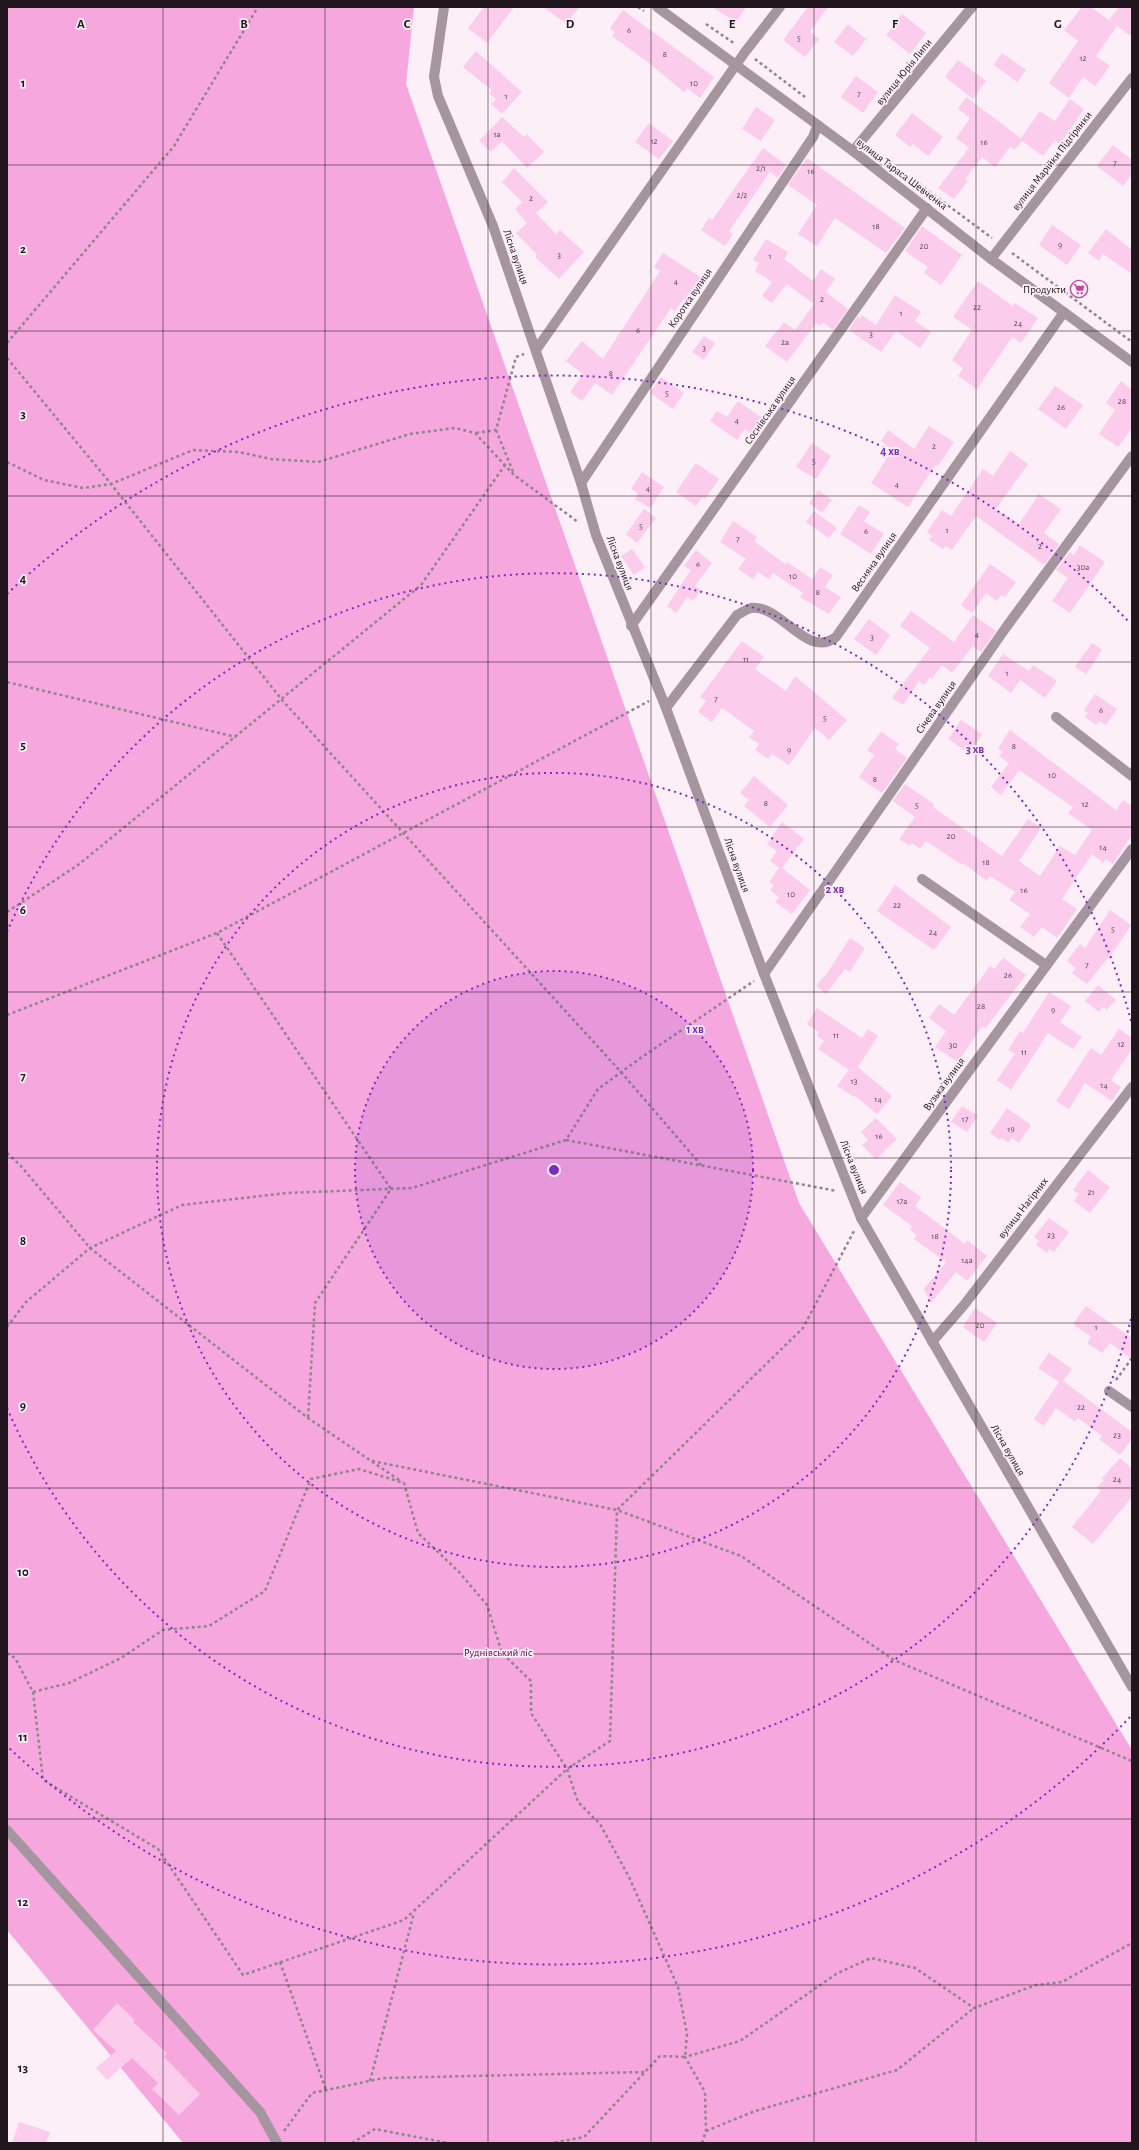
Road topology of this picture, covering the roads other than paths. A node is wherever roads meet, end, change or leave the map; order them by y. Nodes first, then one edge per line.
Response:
1 (444, 7) edge
2 (657, 7) edge
3 (780, 7) edge
4 (972, 7) edge
5 (736, 65) junction
6 (1132, 78) edge
7 (818, 125) junction
8 (853, 151) junction
9 (927, 208) junction
10 (991, 259) junction
11 (1064, 312) junction
12 (536, 350) junction
13 (1132, 362) edge
14 (1132, 456) edge
15 (581, 483) junction
16 (631, 626) junction
17 (666, 708) junction
18 (1056, 717) dead end
19 (1132, 776) edge
20 (1132, 849) edge
21 (922, 879) dead end
22 (1046, 965) junction
23 (764, 974) junction
24 (1132, 1087) edge
25 (861, 1218) junction
26 (932, 1342) junction
27 (1109, 1391) road end
28 (1132, 1407) edge
29 (1132, 1687) edge
30 (7, 1830) edge
31 (276, 2143) edge

1 - 12 street, Лісна вулиця
2 - 5 street, вулиця Тараса Шевченка
3 - 5 street
4 - 8 street, вулиця Юрія Липи
5 - 7 street, вулиця Тараса Шевченка
5 - 12 street
6 - 10 street, вулиця Марійки Підгірянки
7 - 8 street, вулиця Тараса Шевченка
7 - 15 street, Коротка вулиця
8 - 9 street, вулиця Тараса Шевченка
9 - 10 street, вулиця Тараса Шевченка
9 - 16 street, Соснівська вулиця
10 - 11 street, вулиця Тараса Шевченка
11 - 13 street, вулиця Тараса Шевченка
11 - 17 street, Весняна вулиця
12 - 15 street, Лісна вулиця
14 - 23 street, Січева вулиця
15 - 16 street, Лісна вулиця
16 - 17 street, Лісна вулиця
17 - 23 street, Лісна вулиця
18 - 19 street
20 - 22 street, Вузька вулиця
21 - 22 street
22 - 25 street, Вузька вулиця
23 - 25 street, Лісна вулиця
24 - 26 street, вулиця Нагірних
25 - 26 street, Лісна вулиця
26 - 29 street, Лісна вулиця
27 - 28 street
30 - 31 street

